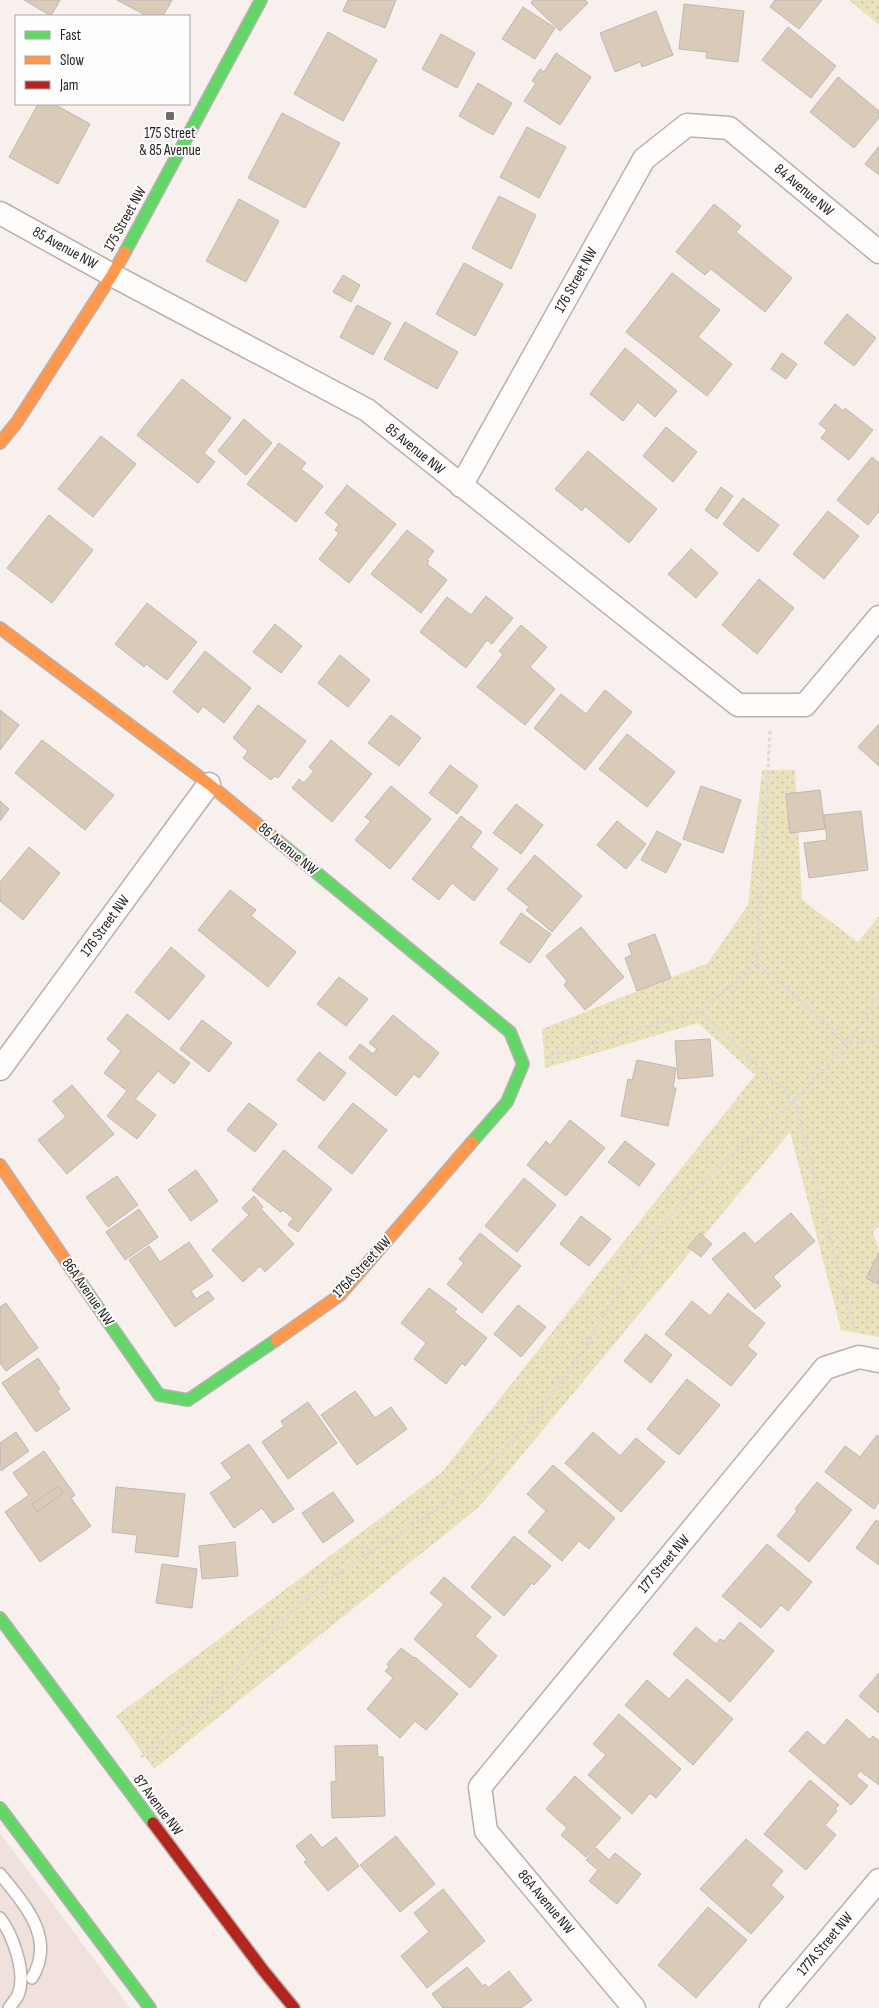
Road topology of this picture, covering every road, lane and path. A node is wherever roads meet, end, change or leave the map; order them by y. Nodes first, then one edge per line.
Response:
1 (262, 0) edge
2 (729, 128) joint
3 (0, 212) edge
4 (879, 252) edge
5 (112, 275) junction
6 (0, 443) edge
7 (461, 486) junction
8 (879, 617) edge
9 (0, 628) edge
10 (772, 705) junction
11 (209, 784) junction
12 (757, 964) junction
13 (879, 995) edge
14 (700, 1011) junction
15 (879, 1039) edge
16 (847, 1045) junction
17 (522, 1064) junction
18 (0, 1069) edge
19 (794, 1100) junction
20 (0, 1165) edge
21 (869, 1359) edge
22 (188, 1400) joint
23 (0, 1618) edge
24 (140, 1758) dead end
25 (480, 1787) joint
26 (0, 1808) edge
27 (0, 1874) edge
28 (879, 1880) edge
29 (0, 1918) edge
30 (32, 1978) dead end
31 (9, 2008) edge
32 (150, 2008) edge
33 (294, 2008) edge
34 (634, 2008) edge
35 (771, 2008) edge

1 - 5 street, 175 Street NW
2 - 4 street, 84 Avenue NW
2 - 7 street, 176 Street NW
3 - 5 street, 85 Avenue NW
5 - 6 street, 175 Street NW
5 - 7 street, 85 Avenue NW
7 - 10 street, 85 Avenue NW
8 - 10 street, 85 Avenue NW
9 - 11 street, 86 Avenue NW
10 - 12 path
11 - 17 street, 86 Avenue NW
11 - 18 street, 176 Street NW
12 - 14 path
12 - 16 path
13 - 16 path
14 - 17 path
14 - 19 path
15 - 16 path
16 - 19 path
17 - 22 street, 176A Street NW
19 - 21 path
19 - 24 path
20 - 22 street, 86A Avenue NW
21 - 25 street, 177 Street NW
23 - 33 street, 87 Avenue NW
25 - 34 street, 86A Avenue NW
26 - 32 street
27 - 30 lane
28 - 35 street, 177A Street NW
29 - 31 lane

